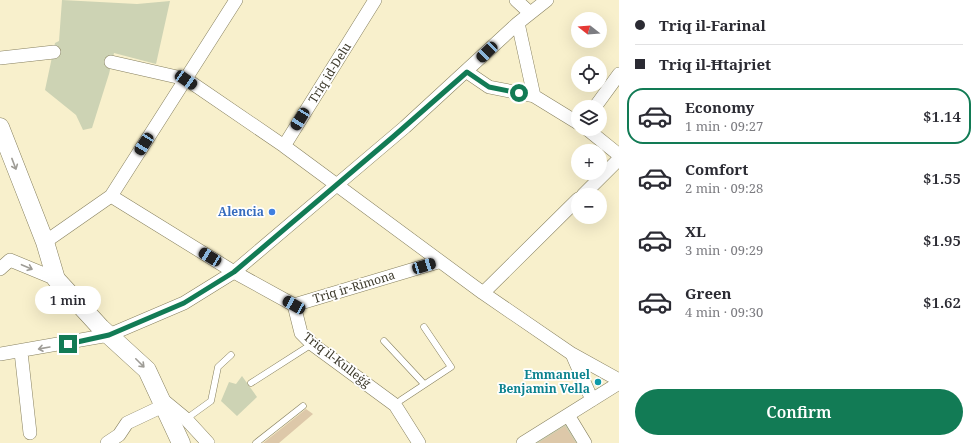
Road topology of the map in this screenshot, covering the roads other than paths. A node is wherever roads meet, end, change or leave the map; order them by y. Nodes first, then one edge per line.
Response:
1 (236, 0) edge
2 (375, 0) edge
3 (516, 0) edge
4 (547, 0) edge
5 (530, 13) junction
6 (518, 23) junction
7 (54, 52) dead end
8 (0, 58) edge
9 (111, 62) dead end
10 (467, 72) junction
11 (619, 74) edge
12 (186, 80) junction
13 (534, 96) junction
14 (600, 100) edge
15 (571, 119) edge
16 (0, 127) edge
17 (596, 136) edge
18 (284, 146) junction
19 (619, 155) edge
20 (619, 159) edge
21 (337, 186) junction
22 (590, 188) edge
23 (111, 196) junction
24 (571, 207) edge
25 (45, 242) junction
26 (438, 262) junction
27 (0, 269) edge
28 (234, 272) junction
29 (56, 279) junction
30 (483, 293) junction
31 (294, 305) junction
32 (157, 314) junction
33 (135, 324) junction
34 (424, 327) dead end
35 (105, 331) junction
36 (384, 341) dead end
37 (312, 344) junction
38 (124, 347) junction
39 (22, 352) junction
40 (0, 354) edge
41 (572, 354) junction
42 (231, 355) dead end
43 (619, 380) edge
44 (251, 383) dead end
45 (424, 384) junction
46 (619, 384) edge
47 (402, 400) dead end
48 (592, 400) junction
49 (162, 402) junction
50 (302, 406) dead end
51 (568, 415) junction
52 (186, 419) junction
53 (30, 433) dead end
54 (210, 442) edge
55 (107, 443) edge
56 (181, 443) edge
57 (256, 443) edge
58 (419, 443) edge
59 (523, 443) edge
60 (585, 443) edge

1 - 12 street
2 - 18 street, Triq id-Delu
3 - 5 street
4 - 5 street
5 - 6 street
6 - 10 street
6 - 13 street
7 - 8 street
9 - 12 street
10 - 13 street
10 - 21 street
11 - 14 street
12 - 18 street
12 - 23 street
13 - 15 street
16 -> 25 street
17 - 19 street
18 - 21 street
20 - 22 street
21 - 26 street
21 - 28 street
23 - 25 street
23 - 28 street
24 - 30 street
25 - 29 street
26 - 30 street
26 - 31 street, Triq ir-Rimona
27 -> 29 street
28 - 31 street
28 - 32 street
29 - 35 street
30 - 41 street
31 - 37 street, Triq il-Kulleġġ
32 - 33 street
32 - 35 street
33 - 35 street
33 - 38 street
34 - 45 lane
35 - 38 street
35 -> 39 street
36 - 45 lane
37 - 44 lane
37 - 58 street, Triq il-Kulleġġ
38 -> 49 street
39 - 40 street
39 - 53 street
41 - 43 street
41 - 48 street
42 - 52 lane
45 - 47 lane
46 - 48 street
48 - 51 street
49 - 52 street
49 - 55 street
49 - 56 street
50 - 57 lane
51 - 59 street
51 - 60 street
52 - 54 street

